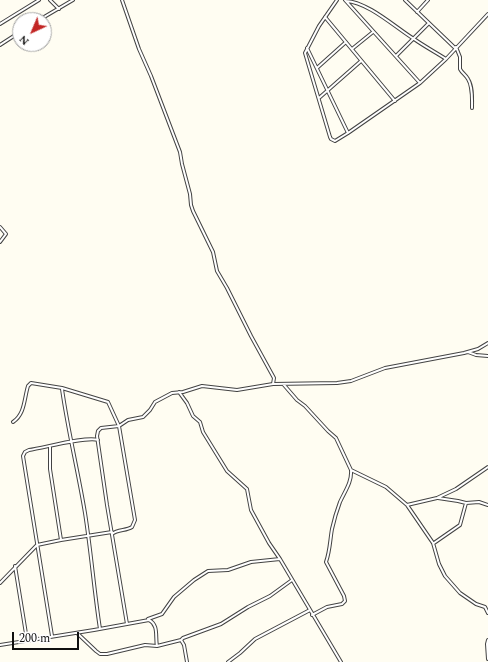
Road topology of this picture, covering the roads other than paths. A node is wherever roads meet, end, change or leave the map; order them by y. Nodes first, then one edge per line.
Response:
1 (39, 0) edge
2 (50, 0) edge
3 (73, 0) edge
4 (122, 0) edge
5 (337, 0) edge
6 (405, 0) edge
7 (428, 0) edge
8 (345, 1) edge
9 (59, 9) junction
10 (417, 12) junction
11 (52, 13) edge
12 (488, 14) edge
13 (326, 17) junction
14 (429, 23) junction
15 (0, 24) edge
16 (373, 32) junction
17 (12, 37) edge
18 (413, 39) junction
19 (346, 42) junction
20 (0, 45) edge
21 (307, 48) junction
22 (455, 48) junction
23 (352, 49) junction
24 (396, 56) junction
25 (446, 59) junction
26 (361, 61) junction
27 (317, 68) junction
28 (420, 83) junction
29 (327, 91) junction
30 (318, 98) junction
31 (395, 101) junction
32 (472, 108) dead end
33 (348, 133) junction
34 (0, 227) edge
35 (0, 242) edge
36 (488, 343) edge
37 (468, 352) junction
38 (488, 356) edge
39 (275, 380) junction
40 (273, 384) junction
41 (282, 384) junction
42 (62, 388) junction
43 (179, 392) junction
44 (13, 422) dead end
45 (120, 426) junction
46 (98, 440) junction
47 (70, 442) junction
48 (50, 447) junction
49 (488, 467) edge
50 (351, 470) junction
51 (355, 472) junction
52 (351, 475) junction
53 (437, 498) junction
54 (466, 504) junction
55 (407, 505) junction
56 (488, 506) edge
57 (112, 533) junction
58 (87, 536) junction
59 (61, 540) junction
60 (433, 543) junction
61 (37, 545) junction
62 (280, 559) junction
63 (15, 566) junction
64 (292, 580) junction
65 (0, 583) edge
66 (310, 610) junction
67 (488, 613) edge
68 (312, 615) junction
69 (147, 619) junction
70 (127, 624) junction
71 (100, 629) junction
72 (77, 633) junction
73 (52, 636) junction
74 (27, 640) junction
75 (181, 640) junction
76 (488, 640) edge
77 (0, 645) edge
78 (158, 646) junction
79 (234, 658) junction
80 (488, 659) edge
81 (236, 661) edge
82 (188, 662) edge
83 (228, 662) edge
84 (341, 662) edge

1 - 15 street
2 - 9 street
3 - 9 street
4 - 39 street
5 - 13 street
6 - 10 street
7 - 10 street
8 - 16 street
8 - 18 street
9 - 11 street
10 - 14 street
12 - 22 street
13 - 19 street
13 - 21 street
14 - 18 street
14 - 22 street
16 - 23 street
16 - 24 street
17 - 20 street
18 - 24 street
18 - 25 street
19 - 23 street
19 - 27 street
21 - 27 street
21 - 30 street
22 - 25 street
22 - 32 street
23 - 26 street
24 - 28 street
25 - 28 street
26 - 29 street
26 - 31 street
27 - 29 street
28 - 31 street
29 - 30 street
29 - 33 street
30 - 33 street
31 - 33 street
34 - 35 street
36 - 37 street
37 - 38 street
37 - 41 street
39 - 40 street
39 - 41 street
40 - 41 street
40 - 43 street
41 - 50 street
42 - 44 street
42 - 45 street
42 - 47 street
43 - 45 street
43 - 62 street
45 - 46 street
45 - 57 street
46 - 47 street
46 - 57 street
47 - 48 street
47 - 58 street
48 - 59 street
48 - 61 street
49 - 53 street
50 - 51 street
50 - 52 street
51 - 52 street
51 - 55 street
52 - 68 street
53 - 54 street
53 - 55 street
54 - 56 street
54 - 60 street
55 - 60 street
57 - 58 street
57 - 70 street
58 - 59 street
58 - 71 street
59 - 61 street
60 - 67 street
61 - 63 street
61 - 73 street
62 - 64 street
62 - 69 street
63 - 65 street
63 - 74 street
64 - 66 street
64 - 75 street
66 - 68 street
66 - 79 street
68 - 84 street
69 - 70 street
69 - 78 street
70 - 71 street
71 - 72 street
72 - 73 street
72 - 78 street
73 - 74 street
74 - 77 street
75 - 78 street
75 - 82 street
76 - 80 street
79 - 81 street
79 - 83 street

